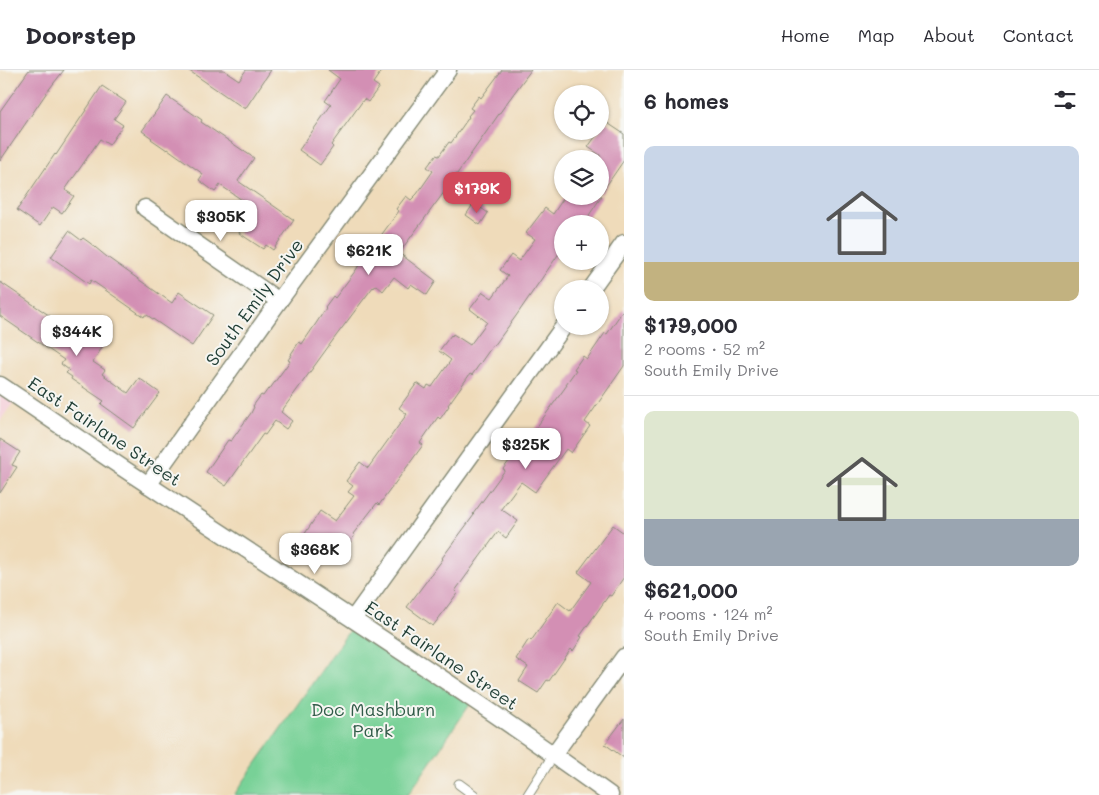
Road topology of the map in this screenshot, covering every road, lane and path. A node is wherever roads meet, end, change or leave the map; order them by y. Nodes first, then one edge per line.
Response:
1 (448, 70) edge
2 (145, 208) dead end
3 (624, 243) edge
4 (597, 280) edge
5 (279, 301) junction
6 (558, 335) edge
7 (0, 385) edge
8 (148, 485) junction
9 (353, 619) junction
10 (624, 657) edge
11 (554, 754) junction
12 (458, 784) dead end
13 (474, 795) edge
14 (528, 795) edge
15 (610, 795) edge

1 - 5 street, South Emily Drive
2 - 5 street
3 - 4 street
5 - 8 street, South Emily Drive
6 - 9 street
7 - 8 street, East Fairlane Street
8 - 9 street, East Fairlane Street
9 - 11 street, East Fairlane Street
10 - 11 street
11 - 14 lane
11 - 15 street, East Fairlane Street
12 - 13 lane

